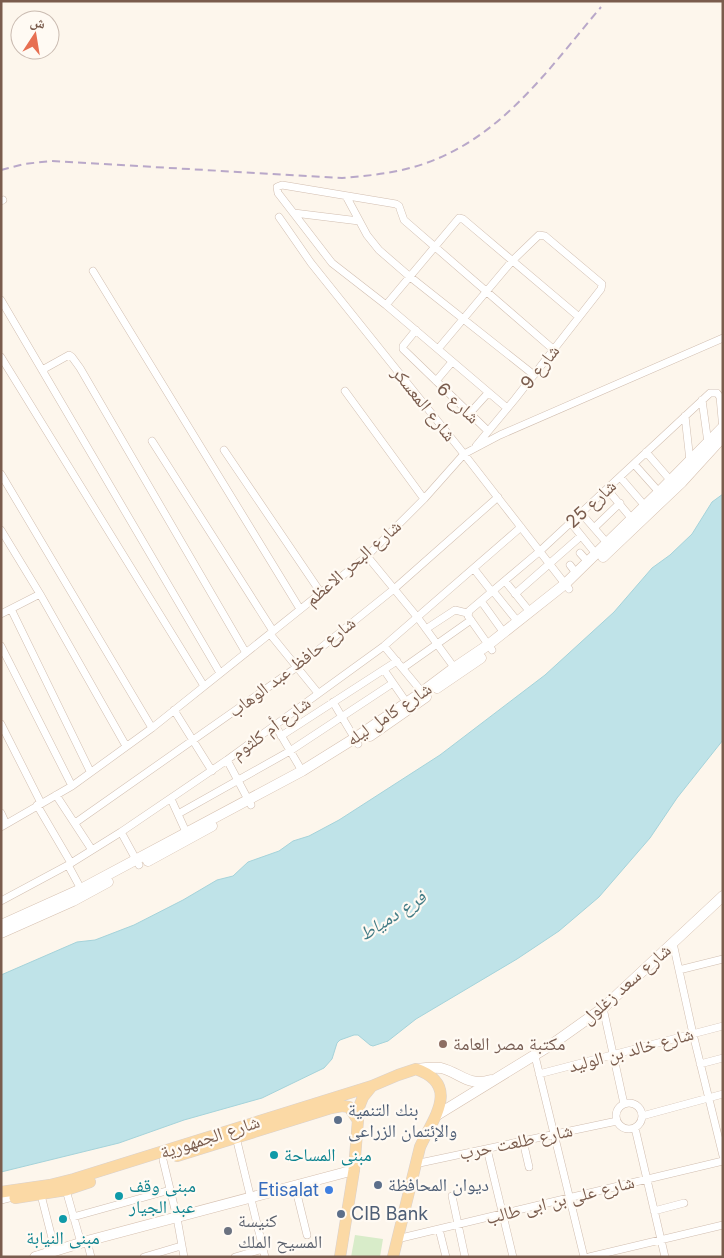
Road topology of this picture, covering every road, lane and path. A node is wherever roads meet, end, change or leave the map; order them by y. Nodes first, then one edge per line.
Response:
1 (346, 196) junction
2 (294, 213) junction
3 (280, 217) dead end
4 (359, 221) junction
5 (434, 246) junction
6 (512, 261) junction
7 (93, 271) dead end
8 (409, 276) junction
9 (487, 291) junction
10 (1, 300) edge
11 (386, 305) junction
12 (579, 317) junction
13 (463, 319) junction
14 (416, 330) junction
15 (723, 338) edge
16 (438, 349) junction
17 (554, 350) junction
18 (1, 357) edge
19 (452, 362) junction
20 (42, 370) junction
21 (534, 375) junction
22 (436, 381) junction
23 (345, 391) dead end
24 (488, 393) junction
25 (702, 400) junction
26 (507, 408) junction
27 (469, 414) junction
28 (685, 416) junction
29 (723, 427) edge
30 (488, 431) junction
31 (723, 433) edge
32 (723, 437) edge
33 (152, 441) dead end
34 (708, 443) junction
35 (474, 447) junction
36 (224, 450) dead end
37 (646, 452) junction
38 (464, 454) junction
39 (690, 461) junction
40 (634, 464) junction
41 (1, 474) edge
42 (620, 477) junction
43 (671, 481) junction
44 (607, 489) junction
45 (659, 492) junction
46 (498, 497) junction
47 (424, 499) junction
48 (620, 503) junction
49 (646, 506) junction
50 (581, 514) junction
51 (632, 519) junction
52 (570, 523) junction
53 (521, 527) junction
54 (594, 528) junction
55 (1, 530) edge
56 (581, 536) junction
57 (607, 543) junction
58 (540, 552) junction
59 (580, 553) dead end
60 (596, 554) junction
61 (367, 556) junction
62 (588, 562) junction
63 (550, 564) junction
64 (474, 569) junction
65 (505, 581) junction
66 (567, 586) junction
67 (394, 589) junction
68 (493, 591) junction
69 (321, 593) junction
70 (40, 594) junction
71 (515, 594) junction
72 (480, 601) junction
73 (300, 609) junction
74 (11, 610) junction
75 (530, 612) junction
76 (1, 614) edge
77 (469, 617) junction
78 (418, 618) junction
79 (518, 622) junction
80 (426, 629) junction
81 (272, 632) junction
82 (504, 633) junction
83 (437, 644) junction
84 (1, 646) edge
85 (384, 646) junction
86 (490, 648) junction
87 (246, 653) junction
88 (397, 661) junction
89 (297, 667) junction
90 (403, 668) junction
91 (384, 670) junction
92 (456, 671) junction
93 (220, 673) junction
94 (393, 684) junction
95 (204, 686) junction
96 (422, 692) junction
97 (318, 694) junction
98 (333, 702) junction
99 (408, 705) junction
100 (174, 710) junction
101 (342, 717) junction
102 (1, 724) edge
103 (275, 725) junction
104 (152, 728) junction
105 (282, 736) junction
106 (193, 740) junction
107 (357, 741) junction
108 (126, 746) junction
109 (290, 751) junction
110 (227, 760) junction
111 (90, 771) junction
112 (212, 771) junction
113 (302, 771) junction
114 (238, 780) junction
115 (72, 786) junction
116 (56, 795) junction
117 (171, 799) junction
118 (250, 802) junction
119 (39, 804) junction
120 (1, 814) edge
121 (178, 814) junction
122 (75, 823) junction
123 (4, 825) edge
124 (121, 832) junction
125 (186, 832) junction
126 (92, 850) junction
127 (137, 863) junction
128 (70, 864) junction
129 (81, 888) junction
130 (723, 896) edge
131 (1, 902) edge
132 (1, 925) edge
133 (1, 934) edge
134 (673, 943) junction
135 (723, 959) edge
136 (679, 970) junction
137 (603, 1008) junction
138 (723, 1026) edge
139 (693, 1034) junction
140 (614, 1055) junction
141 (534, 1056) junction
142 (723, 1058) edge
143 (700, 1064) junction
144 (416, 1069) junction
145 (540, 1074) junction
146 (497, 1078) junction
147 (463, 1079) junction
148 (372, 1086) junction
149 (723, 1094) edge
150 (467, 1097) junction
151 (709, 1098) junction
152 (624, 1104) junction
153 (436, 1116) junction
154 (642, 1116) junction
155 (357, 1119) junction
156 (617, 1121) junction
157 (634, 1128) junction
158 (554, 1134) junction
159 (236, 1137) junction
160 (523, 1141) junction
161 (487, 1149) junction
162 (723, 1156) edge
163 (163, 1160) junction
164 (723, 1161) edge
165 (415, 1164) junction
166 (529, 1167) dead end
167 (354, 1170) junction
168 (646, 1179) junction
169 (295, 1186) junction
170 (66, 1190) junction
171 (170, 1190) junction
172 (42, 1195) junction
173 (452, 1196) dead end
174 (3, 1197) edge
175 (250, 1197) junction
176 (570, 1198) junction
177 (684, 1203) dead end
178 (654, 1210) junction
179 (503, 1214) junction
180 (73, 1218) junction
181 (177, 1218) junction
182 (458, 1225) junction
183 (723, 1225) edge
184 (439, 1229) junction
185 (307, 1235) dead end
186 (397, 1240) junction
187 (661, 1240) junction
188 (84, 1242) junction
189 (181, 1246) junction
190 (49, 1253) edge
191 (264, 1253) edge
192 (35, 1257) edge
193 (91, 1257) edge
194 (144, 1257) edge
195 (184, 1257) edge
196 (236, 1257) edge
197 (340, 1257) edge
198 (393, 1257) edge
199 (446, 1257) edge
200 (466, 1257) edge
201 (514, 1257) edge
202 (584, 1257) edge
203 (589, 1257) edge
204 (665, 1257) edge

1 - 2 street
1 - 4 street
1 - 5 street
2 - 4 street
2 - 11 street
3 - 38 street, شارع المعسكر
4 - 8 street
5 - 6 street
5 - 8 street
5 - 9 street
6 - 9 street
6 - 12 street
6 - 12 street, شارع 9
7 - 73 street
8 - 11 street
8 - 13 street
9 - 13 street
9 - 17 street
10 - 20 street
11 - 14 street
12 - 17 street, شارع 9
13 - 16 street
13 - 21 street
14 - 16 street
14 - 22 street, شارع 6
15 - 35 street, شارع البحر الاعظم
16 - 19 street
17 - 21 street, شارع 9
18 - 95 street
19 - 22 street
19 - 24 street
20 - 87 street
20 - 93 street
21 - 26 street, شارع 9
22 - 27 street, شارع 6
23 - 47 street
24 - 26 street
24 - 27 street
25 - 28 street, شارع 25
25 - 29 street
25 - 34 street
26 - 30 street, شارع 9
27 - 30 street, شارع 6
28 - 37 street, شارع 25
28 - 39 street
29 - 31 street
29 - 34 street, شارع كامل ليله
30 - 35 street, شارع 9
32 - 66 street, شارع كامل ليله
33 - 81 street
34 - 39 street, شارع كامل ليله
35 - 38 street, شارع البحر الاعظم
36 - 69 street
37 - 40 street, شارع 25
37 - 43 street
38 - 46 street, شارع المعسكر
38 - 47 street, شارع البحر الاعظم
39 - 43 street, شارع كامل ليله
40 - 42 street, شارع 25
40 - 45 street
41 - 104 street
42 - 44 street, شارع 25
42 - 49 street
43 - 45 street, شارع كامل ليله
44 - 48 street
44 - 50 street, شارع 25
45 - 49 street, شارع كامل ليله
46 - 53 street, شارع المعسكر
46 - 67 street, شارع حافظ عبد الوهاب
47 - 61 street, شارع البحر الاعظم
48 - 51 street
48 - 54 street
49 - 51 street, شارع كامل ليله
50 - 52 street, شارع 25
50 - 54 street
51 - 57 street, شارع كامل ليله
52 - 56 street
52 - 58 street, شارع 25
53 - 58 street, شارع المعسكر
53 - 64 street, شارع أم كلثوم
54 - 57 street
55 - 70 street
56 - 60 street
56 - 63 street
57 - 60 street, شارع كامل ليله
58 - 63 street, شارع المعسكر
58 - 65 street, شارع 25
59 - 62 street
60 - 62 street, شارع كامل ليله
61 - 67 street
61 - 69 street, شارع البحر الاعظم
62 - 66 street, شارع كامل ليله
63 - 66 street, شارع المعسكر
63 - 71 street
64 - 68 street
64 - 78 street, شارع أم كلثوم
65 - 68 street, شارع 25
65 - 71 street
66 - 75 street, شارع كامل ليله
66 - 86 street, شارع كامل ليله
67 - 78 street
67 - 89 street, شارع حافظ عبد الوهاب
68 - 72 street, شارع 25
68 - 79 street
69 - 73 street, شارع البحر الاعظم
70 - 74 street
70 - 108 street
71 - 75 street
72 - 77 street, شارع 25
72 - 82 street
73 - 81 street, شارع البحر الاعظم
74 - 76 street
74 - 111 street
75 - 79 street, شارع كامل ليله
77 - 80 street
77 - 83 street, شارع 25
77 - 86 street
78 - 80 street
78 - 85 street, شارع أم كلثوم
79 - 82 street, شارع كامل ليله
80 - 83 street
81 - 87 street, شارع البحر الاعظم
81 - 89 street
82 - 86 street, شارع كامل ليله
83 - 90 street, شارع 25
83 - 92 street
84 - 115 street
85 - 88 street
85 - 97 street, شارع أم كلثوم
86 - 92 street, شارع كامل ليله
87 - 93 street, شارع البحر الاعظم
88 - 90 street
88 - 91 street
89 - 97 street
89 - 106 street, شارع حافظ عبد الوهاب
90 - 96 street
91 - 94 street
91 - 98 street
92 - 96 street, شارع كامل ليله
92 - 99 street, شارع كامل ليله
93 - 95 street, شارع البحر الاعظم
94 - 99 street
94 - 101 street
95 - 100 street, شارع البحر الاعظم
96 - 99 street, شارع كامل ليله
97 - 103 street, شارع أم كلثوم
98 - 101 street
98 - 105 street
99 - 107 street, شارع كامل ليله
100 - 104 street, شارع البحر الاعظم
100 - 106 street
101 - 107 street
101 - 109 street
102 - 119 street
103 - 105 street
103 - 110 street, شارع أم كلثوم
104 - 108 street, شارع البحر الاعظم
105 - 109 street
106 - 112 street
106 - 122 street, شارع حافظ عبد الوهاب
107 - 113 street, شارع كامل ليله
107 - 118 street, شارع كامل ليله
108 - 111 street, شارع البحر الاعظم
109 - 113 street
109 - 114 street
110 - 112 street, شارع أم كلثوم
110 - 114 street
111 - 115 street, شارع البحر الاعظم
112 - 117 street, شارع أم كلثوم
113 - 118 street, شارع كامل ليله
114 - 118 street
114 - 121 street
115 - 116 street, شارع البحر الاعظم
116 - 119 street, شارع البحر الاعظم
116 - 122 street
117 - 121 street
117 - 124 street, شارع أم كلثوم
118 - 125 street, شارع كامل ليله
118 - 127 street, شارع كامل ليله
119 - 123 street, شارع البحر الاعظم
119 - 128 street
120 - 123 street
121 - 125 street
122 - 126 street
124 - 126 street, شارع أم كلثوم
124 - 127 street
125 - 127 street, شارع كامل ليله
126 - 128 street, شارع أم كلثوم
127 - 129 street, شارع كامل ليله
127 - 133 street, شارع كامل ليله
128 - 129 street
128 - 131 street, شارع أم كلثوم
129 - 132 street, شارع كامل ليله
130 - 134 street, شارع سعد زغلول
134 - 136 street
134 - 137 street, شارع سعد زغلول
135 - 136 street
136 - 139 street
137 - 140 street
137 - 141 street, شارع سعد زغلول
138 - 139 street, شارع خالد بن الوليد
139 - 140 street, شارع خالد بن الوليد
139 - 143 street
140 - 145 street, شارع خالد بن الوليد
140 - 152 street
141 - 145 street
141 - 146 street, شارع سعد زغلول
142 - 143 street
143 - 151 street
144 - 147 street, شارع سعد زغلول
144 - 148 main road, شارع الجمهورية
144 - 153 main road
145 - 158 street
146 - 147 street, شارع سعد زغلول
146 - 150 street, شارع سعد زغلول
147 - 150 street
148 - 155 main road
148 - 174 main road, شارع الجمهورية
149 - 151 street
150 - 153 street, شارع سعد زغلول
151 - 154 street
151 - 162 street
152 - 154 street
152 - 156 street
153 - 165 main road
154 - 157 street
155 - 159 main road, شارع الجمهورية
155 - 167 main road
156 - 157 street
156 - 158 street, شارع طلعت حرب
157 - 168 street
158 - 160 street, شارع طلعت حرب
158 - 176 street
159 - 163 main road, شارع الجمهورية
159 - 175 street
160 - 161 street, شارع طلعت حرب
160 - 166 street
161 - 165 street, شارع طلعت حرب
161 - 179 street
163 - 170 main road, شارع الجمهورية
163 - 171 street
164 - 168 street, شارع على بن ابى طالب
165 - 186 main road
167 - 169 street
167 - 197 main road
168 - 176 street, شارع على بن ابى طالب
168 - 178 street
169 - 175 street
169 - 185 street
170 - 172 main road, شارع الجمهورية
170 - 180 street
171 - 180 street
171 - 181 street
172 - 174 main road, شارع الجمهورية
172 - 190 street
173 - 182 street
175 - 181 street
175 - 191 street
176 - 179 street, شارع على بن ابى طالب
176 - 202 street
177 - 178 street
178 - 187 street
179 - 182 street, شارع على بن ابى طالب
179 - 201 street
180 - 188 street
181 - 188 street
181 - 189 street
182 - 184 street, شارع على بن ابى طالب
182 - 200 street
183 - 187 street
184 - 186 street, شارع على بن ابى طالب
184 - 199 street
186 - 198 main road
187 - 203 street
187 - 204 street
188 - 190 street
188 - 193 street
189 - 194 street
189 - 195 street
190 - 192 street
191 - 196 street

